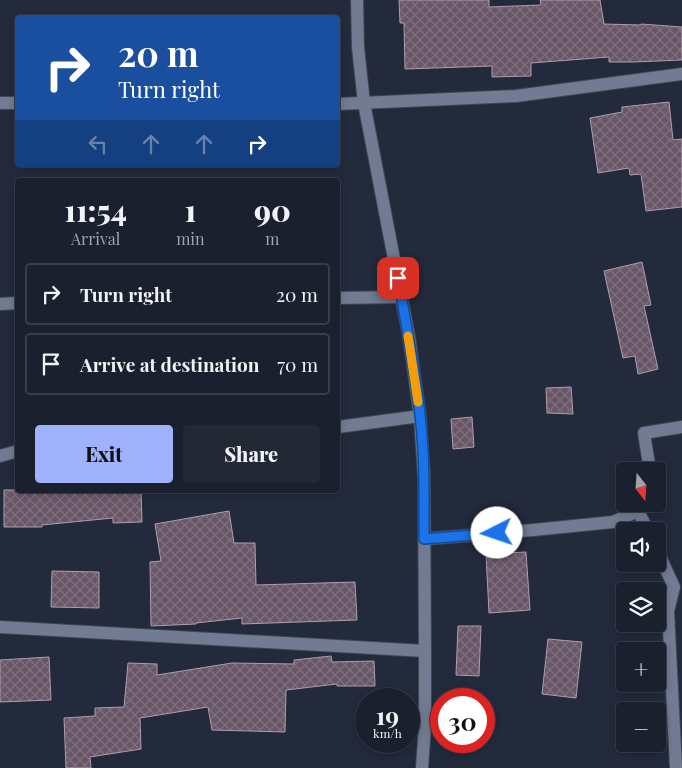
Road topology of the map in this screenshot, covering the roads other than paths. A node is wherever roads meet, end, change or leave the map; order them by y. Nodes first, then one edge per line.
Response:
1 (357, 0) edge
2 (682, 74) edge
3 (0, 103) edge
4 (15, 103) edge
5 (340, 104) edge
6 (364, 104) junction
7 (401, 297) junction
8 (340, 298) edge
9 (15, 303) edge
10 (0, 304) edge
11 (420, 416) junction
12 (340, 427) edge
13 (682, 427) edge
14 (15, 452) edge
15 (0, 456) edge
16 (649, 462) edge
17 (632, 512) edge
18 (424, 539) junction
19 (666, 566) edge
20 (678, 586) edge
21 (0, 627) edge
22 (425, 651) junction
23 (678, 759) edge
24 (422, 768) edge

1 - 6 street
2 - 6 street
3 - 4 street
5 - 6 street
6 - 7 street
7 - 8 street
7 - 11 street
9 - 10 street
11 - 12 street
11 - 18 street
13 - 16 street
14 - 15 street
17 - 18 street
18 - 22 street
19 - 20 street
20 - 23 street
21 - 22 street
22 - 24 street

